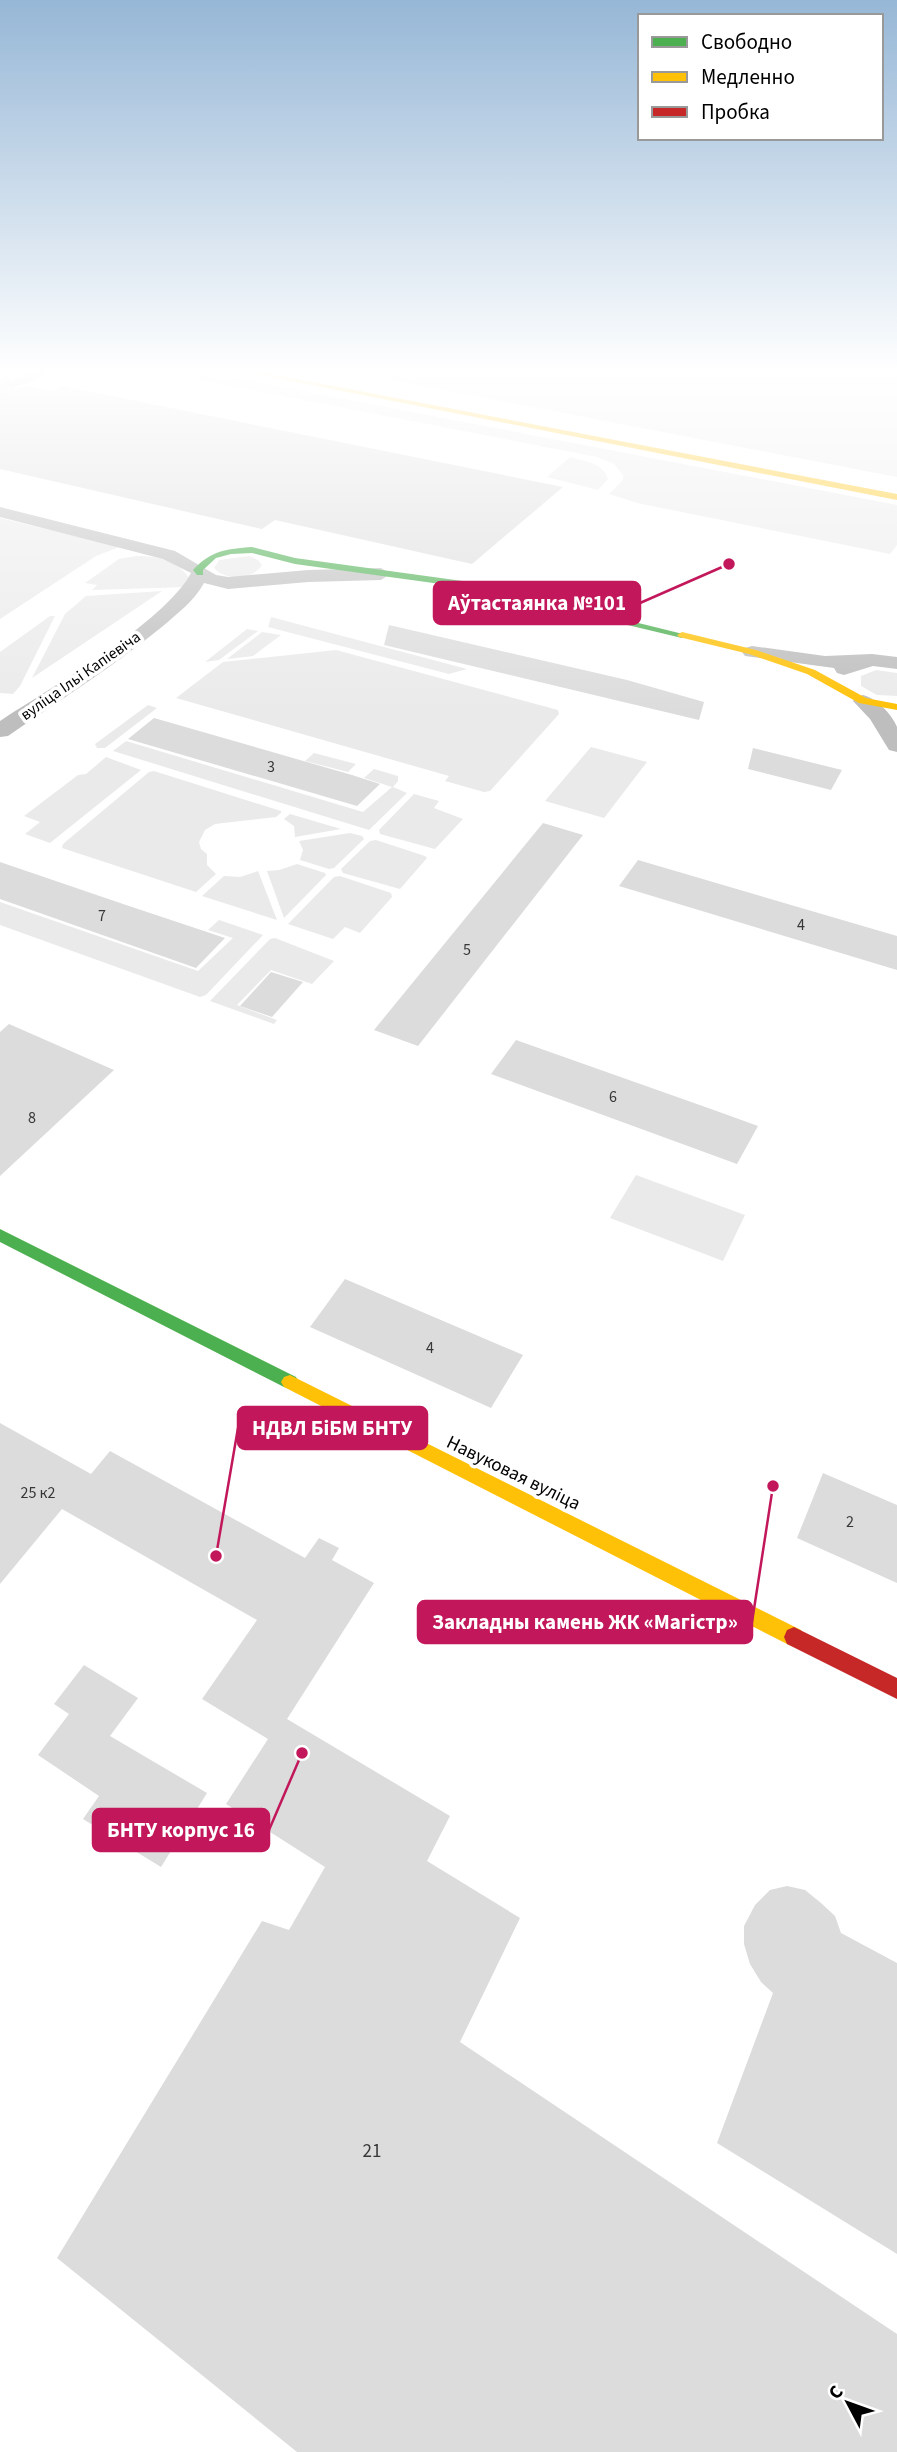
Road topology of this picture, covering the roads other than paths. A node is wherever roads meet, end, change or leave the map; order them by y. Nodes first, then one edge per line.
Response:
1 (840, 484) edge
2 (897, 497) edge
3 (0, 513) edge
4 (89, 534) junction
5 (227, 551) junction
6 (259, 553) junction
7 (199, 571) junction
8 (393, 575) junction
9 (251, 582) junction
10 (160, 619) junction
11 (752, 652) junction
12 (896, 654) edge
13 (867, 661) junction
14 (843, 689) junction
15 (863, 701) junction
16 (897, 707) edge
17 (0, 731) edge
18 (897, 745) edge
19 (0, 1235) edge
20 (897, 1689) edge

1 - 2 main road
3 - 4 street
4 - 5 street
4 - 7 street
5 - 6 main road
5 - 7 main road
6 - 8 main road
6 - 9 street
7 - 9 street
7 - 10 street, вуліца Ільі Капіевіча
8 - 9 street
8 - 11 main road
9 - 10 street, вуліца Ільі Капіевіча
10 - 17 street, вуліца Ільі Капіевіча
11 - 13 street
11 - 14 main road
12 - 13 street
13 - 14 street
14 - 15 main road
15 - 16 main road
15 - 18 street
19 - 20 main road, Навуковая вуліца

